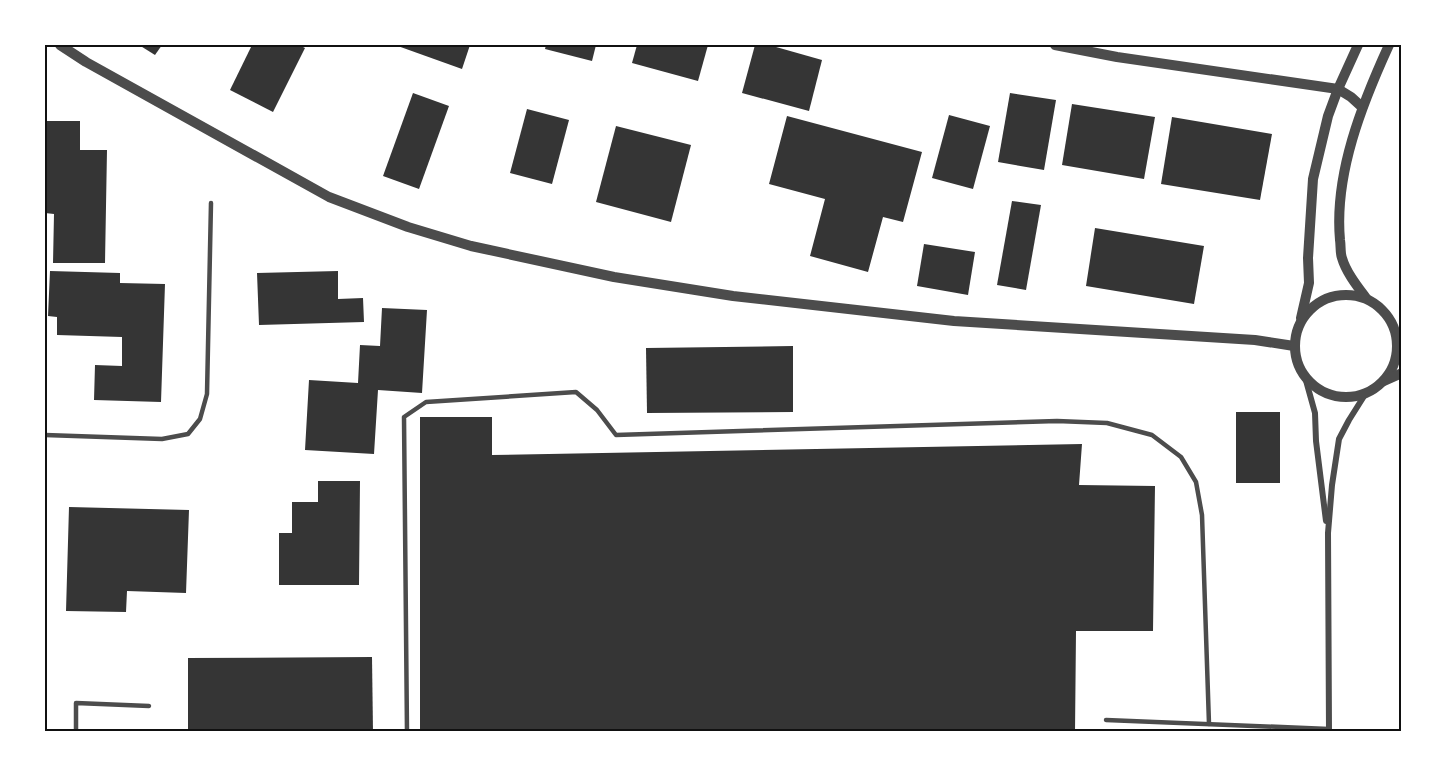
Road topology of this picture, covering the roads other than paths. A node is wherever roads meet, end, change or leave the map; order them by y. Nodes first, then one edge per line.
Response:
1 (60, 45) edge
2 (1055, 45) edge
3 (1358, 45) edge
4 (1389, 45) edge
5 (1338, 89) junction
6 (1362, 107) junction
7 (211, 202) dead end
8 (1365, 298) junction
9 (1380, 307) junction
10 (1402, 320) edge
11 (1300, 323) junction
12 (1294, 346) junction
13 (1402, 373) edge
14 (1305, 377) junction
15 (1382, 383) junction
16 (1366, 393) junction
17 (45, 435) edge
18 (1328, 534) junction
19 (150, 706) dead end
20 (1106, 720) dead end
21 (1209, 724) junction
22 (1329, 730) edge
23 (75, 732) edge
24 (407, 732) edge

1 - 12 street
2 - 5 street
3 - 5 street
4 - 6 street
5 - 6 street
5 - 11 street
6 - 8 street
7 - 17 lane
8 - 9 street
8 - 11 street
9 - 10 street
9 - 15 street
11 - 12 street
12 - 14 street
13 - 15 street
14 - 16 street
14 - 18 street
15 - 16 street
16 - 18 street
18 - 22 street
19 - 23 lane
20 - 21 lane
21 - 22 lane
21 - 24 lane

